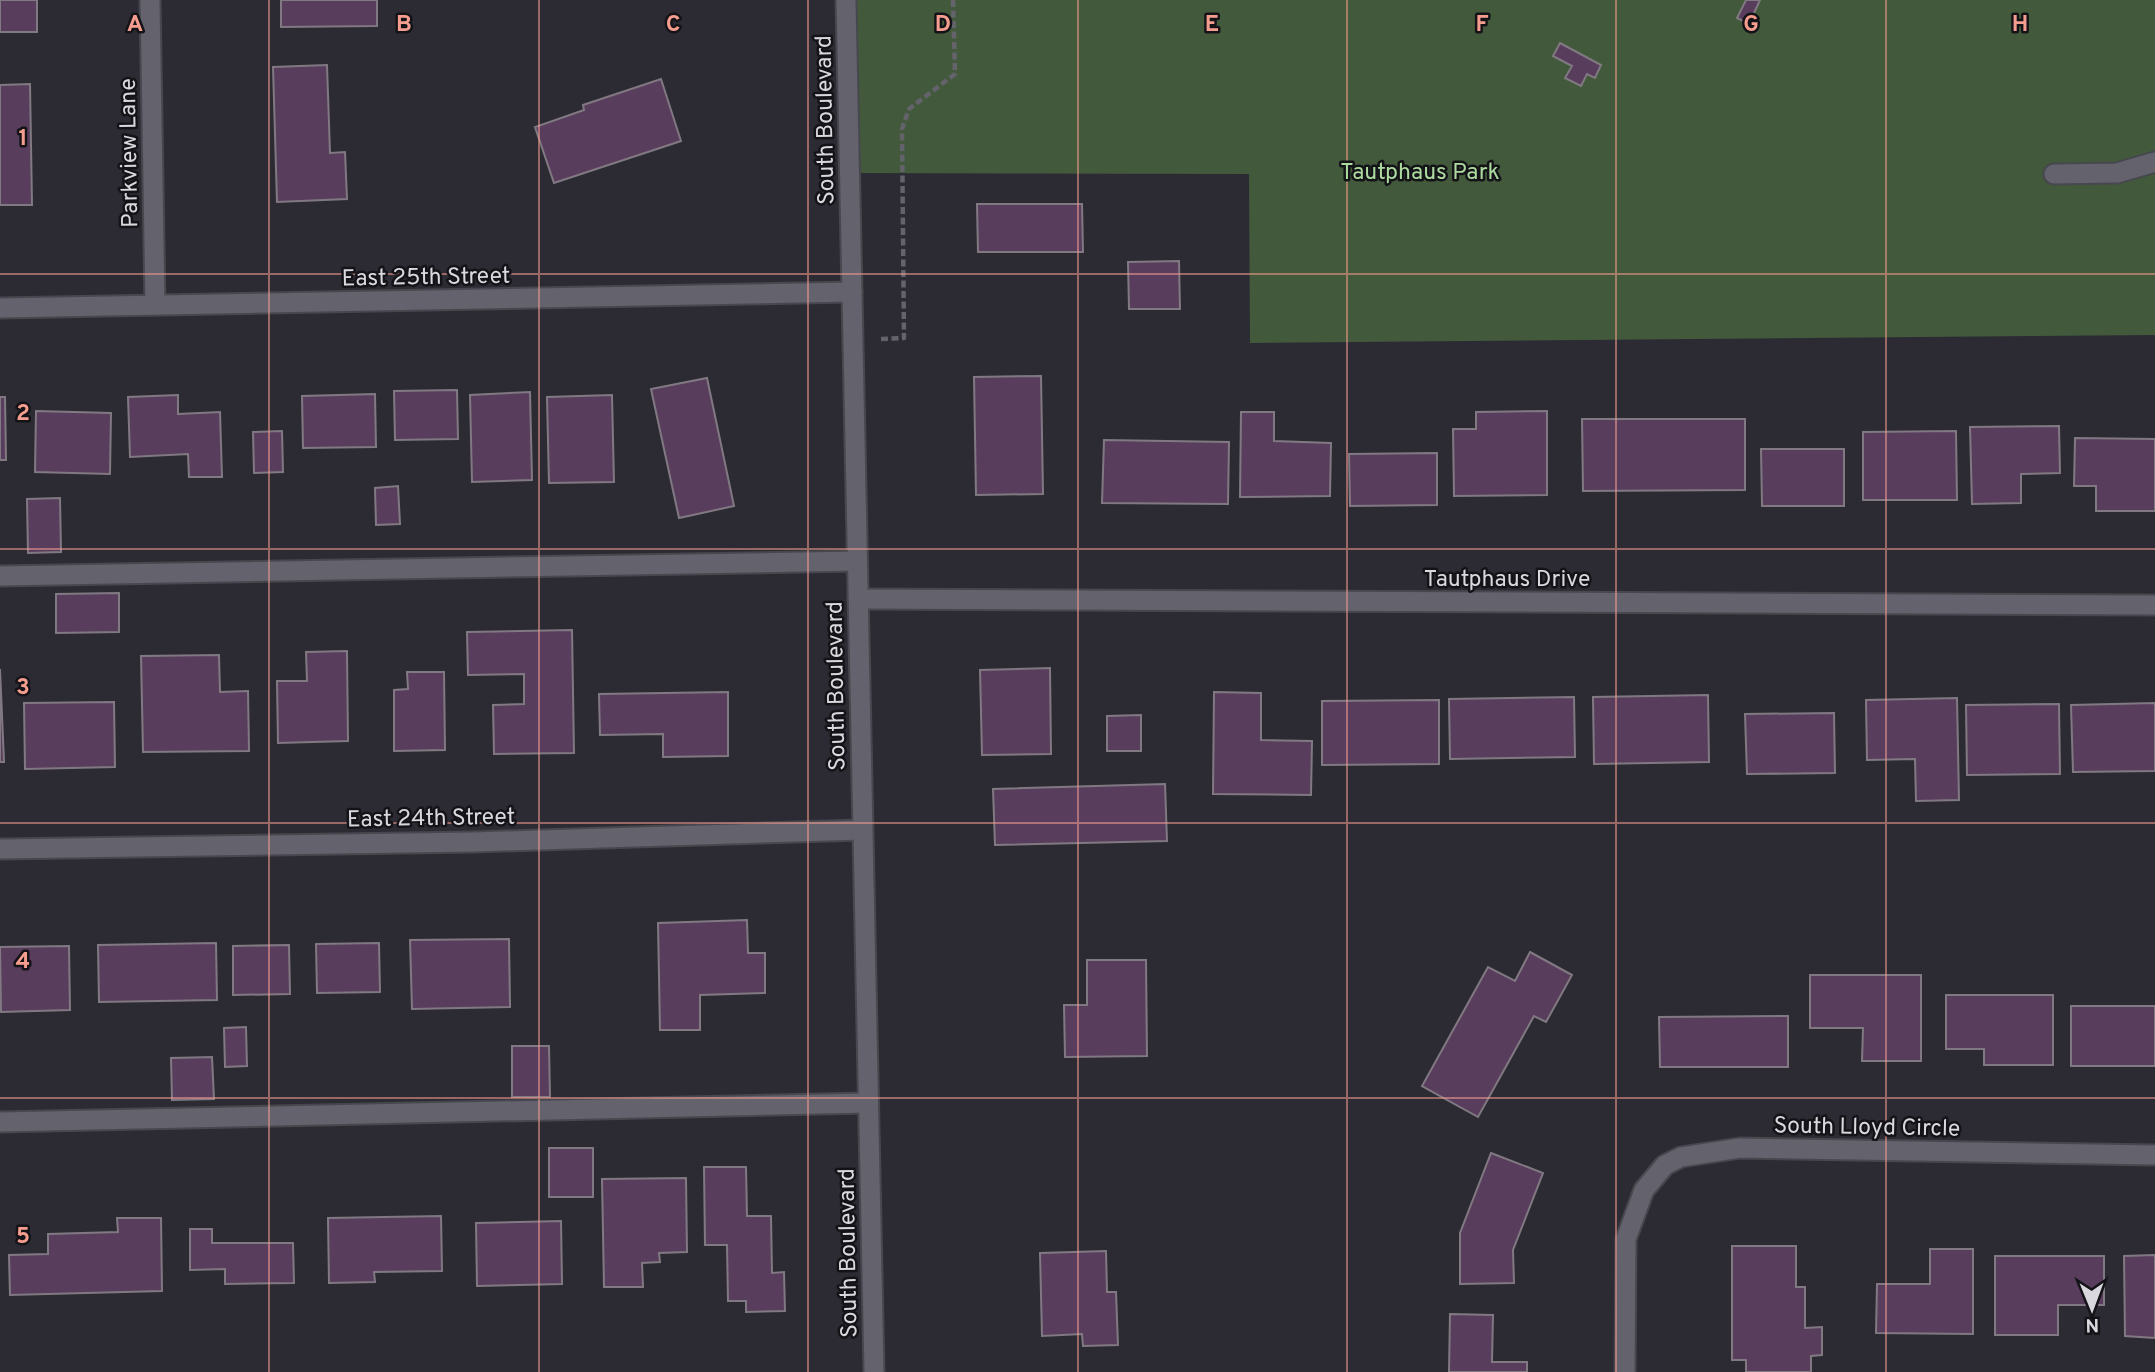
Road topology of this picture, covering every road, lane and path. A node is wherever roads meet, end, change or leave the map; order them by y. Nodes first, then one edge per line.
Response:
1 (150, 0) edge
2 (846, 0) edge
3 (953, 0) edge
4 (2155, 162) edge
5 (2054, 174) dead end
6 (852, 292) junction
7 (155, 305) junction
8 (0, 308) edge
9 (880, 339) dead end
10 (857, 561) junction
11 (0, 576) edge
12 (858, 599) junction
13 (2155, 606) edge
14 (862, 830) junction
15 (0, 849) edge
16 (868, 1103) junction
17 (0, 1122) edge
18 (2155, 1155) edge
19 (874, 1372) edge
20 (1625, 1372) edge

1 - 7 street, Parkview Lane
2 - 6 street, South Boulevard
3 - 9 path
4 - 5 street
6 - 7 street, East 25th Street
6 - 10 street, South Boulevard
7 - 8 street, East 25th Street
10 - 11 street
10 - 12 street, South Boulevard
12 - 13 street, Tautphaus Drive
12 - 14 street, South Boulevard
14 - 15 street, East 24th Street
14 - 16 street, South Boulevard
16 - 17 street
16 - 19 street, South Boulevard
18 - 20 street, South Lloyd Circle

